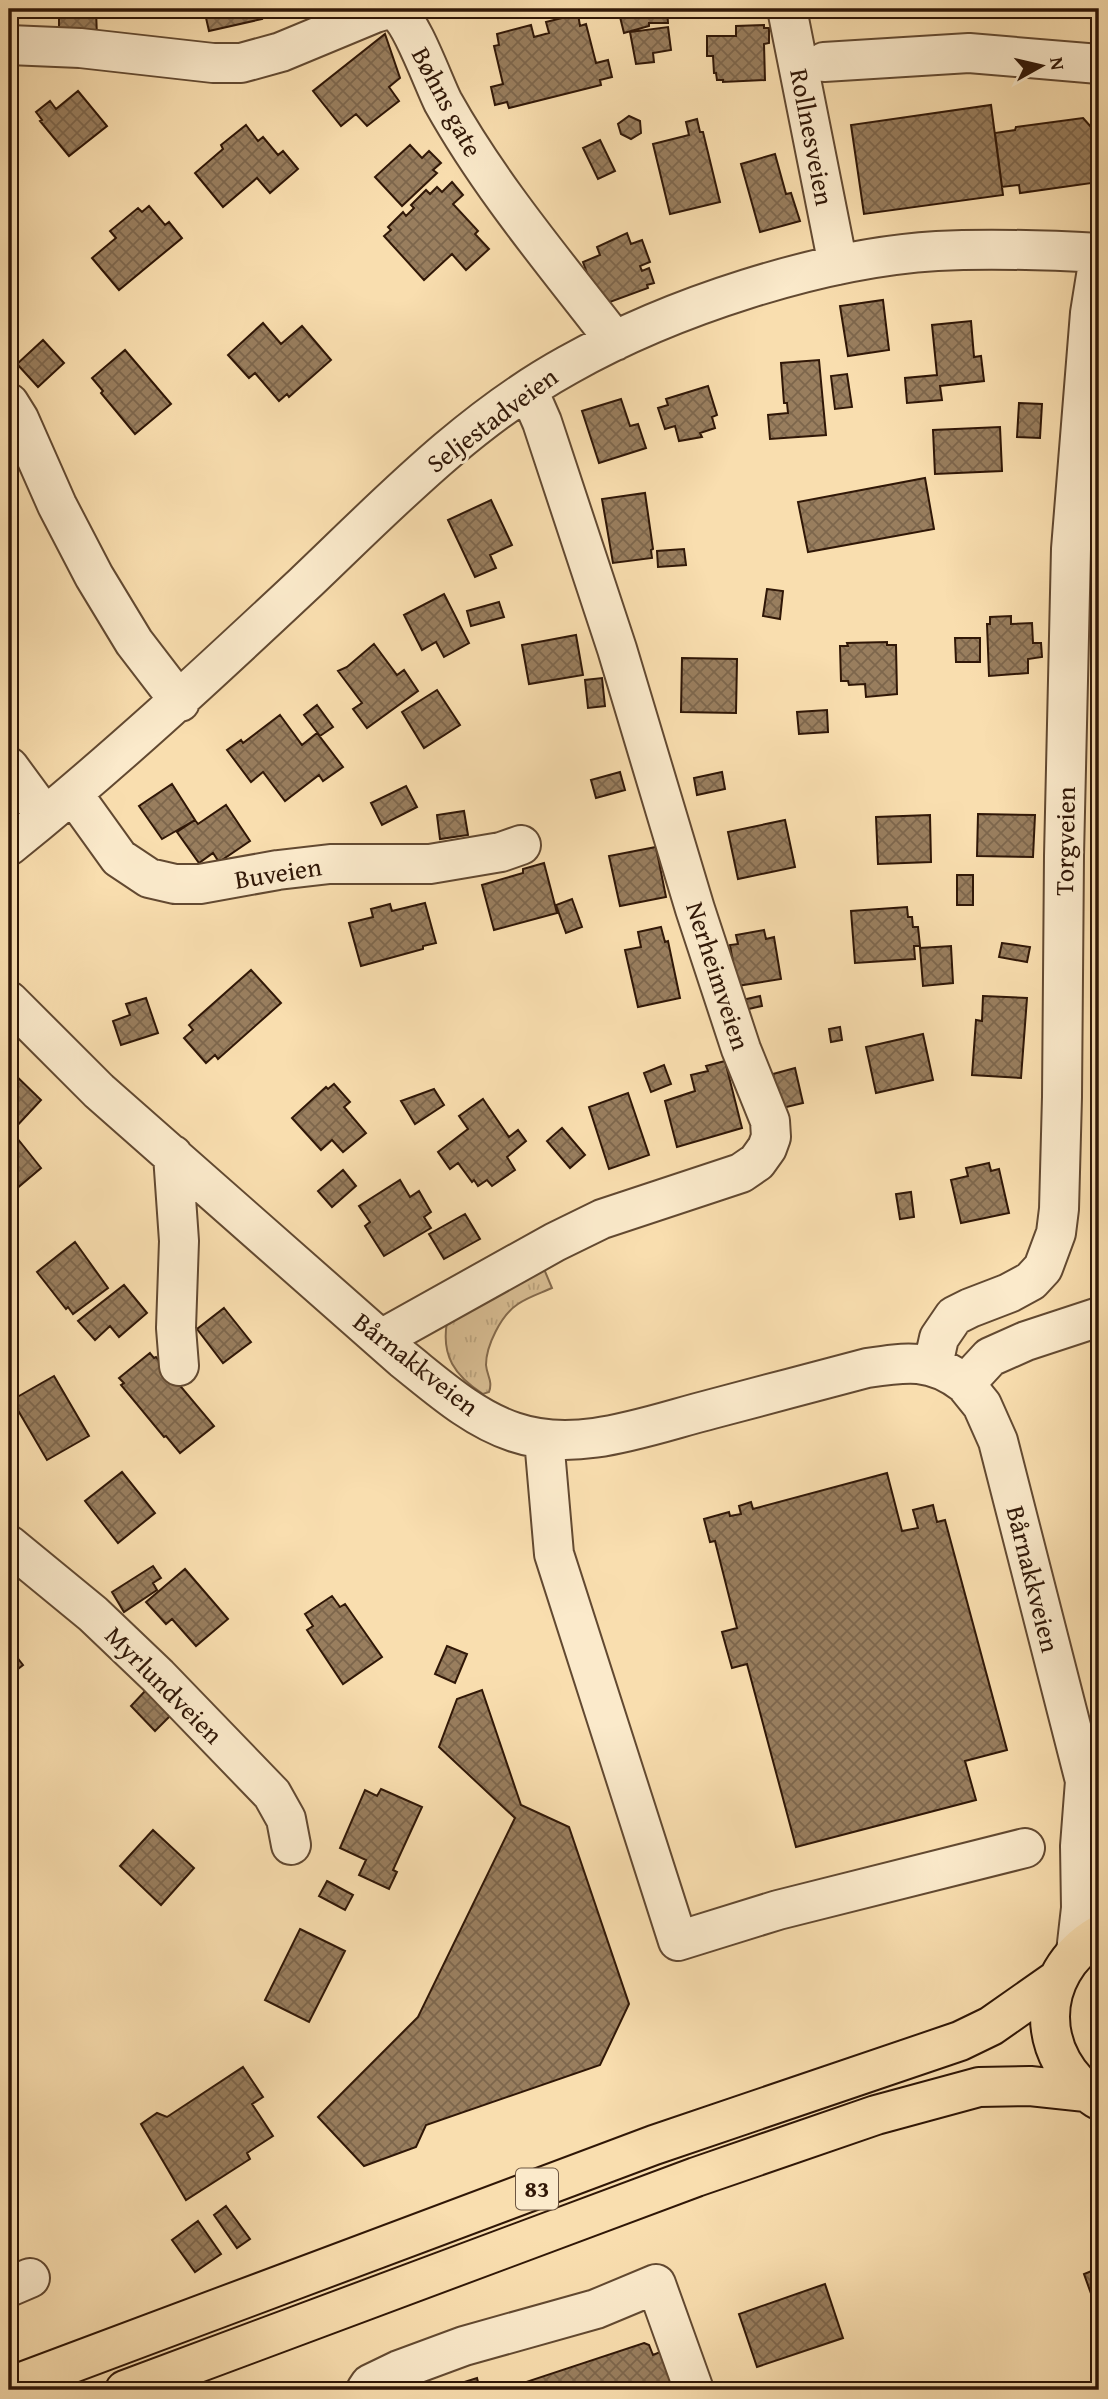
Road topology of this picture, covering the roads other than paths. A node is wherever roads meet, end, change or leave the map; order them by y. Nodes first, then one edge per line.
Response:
1 (786, 9) edge
2 (9, 45) edge
3 (824, 62) dead end
4 (1099, 64) edge
5 (1099, 255) edge
6 (838, 265) junction
7 (615, 341) junction
8 (528, 390) junction
9 (9, 403) edge
10 (180, 702) junction
11 (9, 768) edge
12 (59, 805) junction
13 (521, 845) dead end
14 (9, 846) edge
15 (9, 1001) edge
16 (173, 1155) junction
17 (1099, 1317) edge
18 (381, 1339) junction
19 (178, 1366) dead end
20 (949, 1375) junction
21 (544, 1439) junction
22 (9, 1545) edge
23 (1092, 1794) edge
24 (290, 1845) dead end
25 (1025, 1848) dead end
26 (1078, 1956) edge
27 (1093, 2096) edge
28 (10, 2390) edge
29 (125, 2390) edge
30 (366, 2390) edge
31 (694, 2390) edge

1 - 6 street, Rollnesveien
2 - 7 street, Bøhns gate
3 - 4 street
5 - 6 street, Seljestadveien
5 - 20 street, Torgveien
6 - 7 street, Seljestadveien
7 - 8 street, Seljestadveien
8 - 10 street, Seljestadveien
8 - 18 street, Nerheimveien
9 - 10 street
10 - 12 street, Seljestadveien
11 - 12 street, Buveien
12 - 13 street, Buveien
12 - 14 street, Seljestadveien
15 - 16 street, Bårnakkveien
16 - 18 street, Bårnakkveien
16 - 19 street
17 - 20 street
18 - 21 street, Bårnakkveien
20 - 21 street, Bårnakkveien
20 - 23 street, Bårnakkveien
21 - 25 street
22 - 24 street, Myrlundveien
23 - 26 street, Bårnakkveien
26 - 27 highway, 83
26 - 28 highway, 83
27 - 29 highway, 83
30 - 31 street

